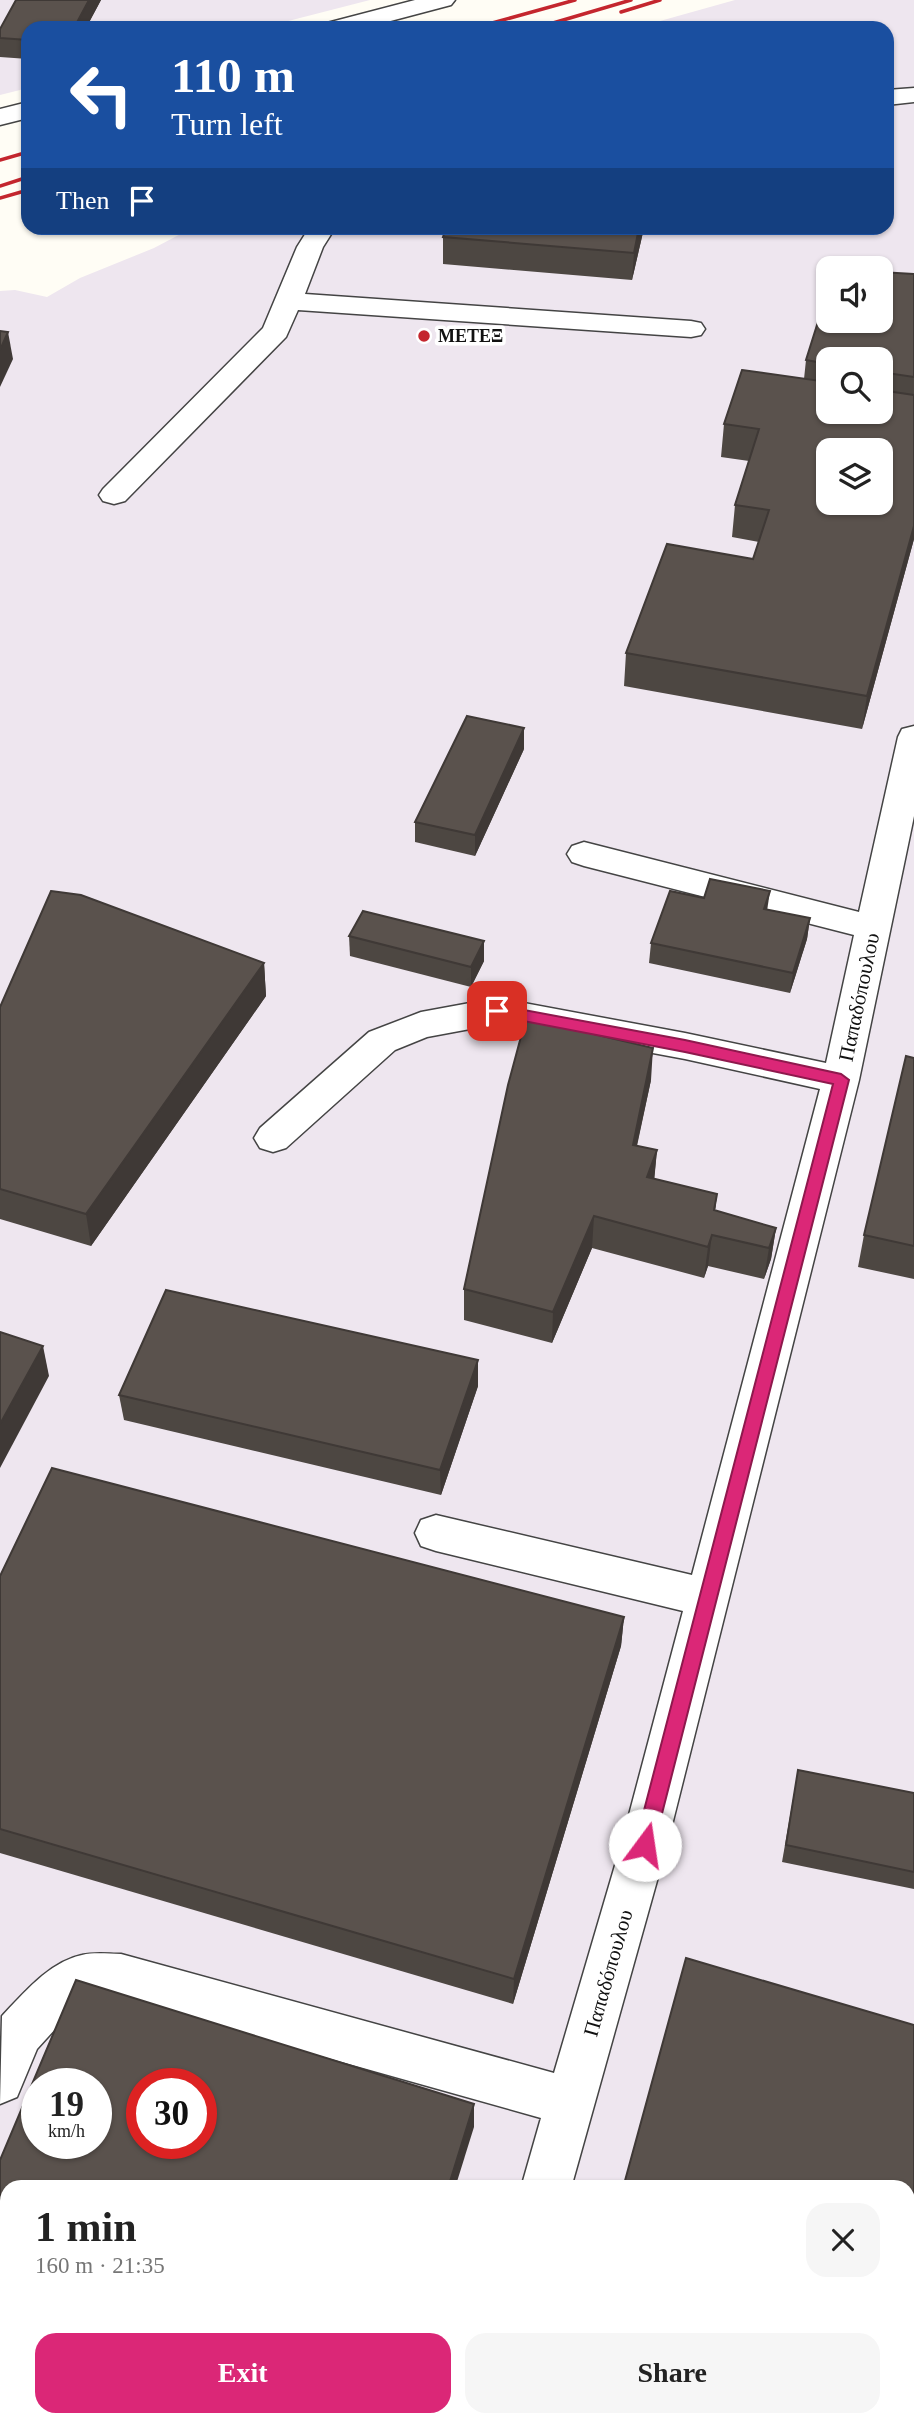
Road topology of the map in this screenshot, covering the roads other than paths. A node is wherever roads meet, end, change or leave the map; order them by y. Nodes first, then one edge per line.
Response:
1 (443, 0) edge
2 (363, 21) edge
3 (914, 95) edge
4 (894, 97) edge
5 (21, 112) edge
6 (0, 117) edge
7 (318, 235) edge
8 (290, 301) junction
9 (691, 329) dead end
10 (114, 495) dead end
11 (914, 737) edge
12 (584, 854) dead end
13 (874, 928) junction
14 (841, 1080) junction
15 (274, 1138) dead end
16 (436, 1533) dead end
17 (708, 1598) junction
18 (0, 2080) edge
19 (572, 2102) junction
20 (548, 2180) edge

1 - 2 street
3 - 4 street
5 - 6 street
7 - 8 street
8 - 9 street
8 - 10 street
11 - 13 street, Παπαδόπουλου
12 - 13 street
13 - 14 street, Παπαδόπουλου
14 - 15 street
14 - 17 street, Παπαδόπουλου
16 - 17 street
17 - 19 street, Παπαδόπουλου
18 - 19 street
19 - 20 street, Παπαδόπουλου

